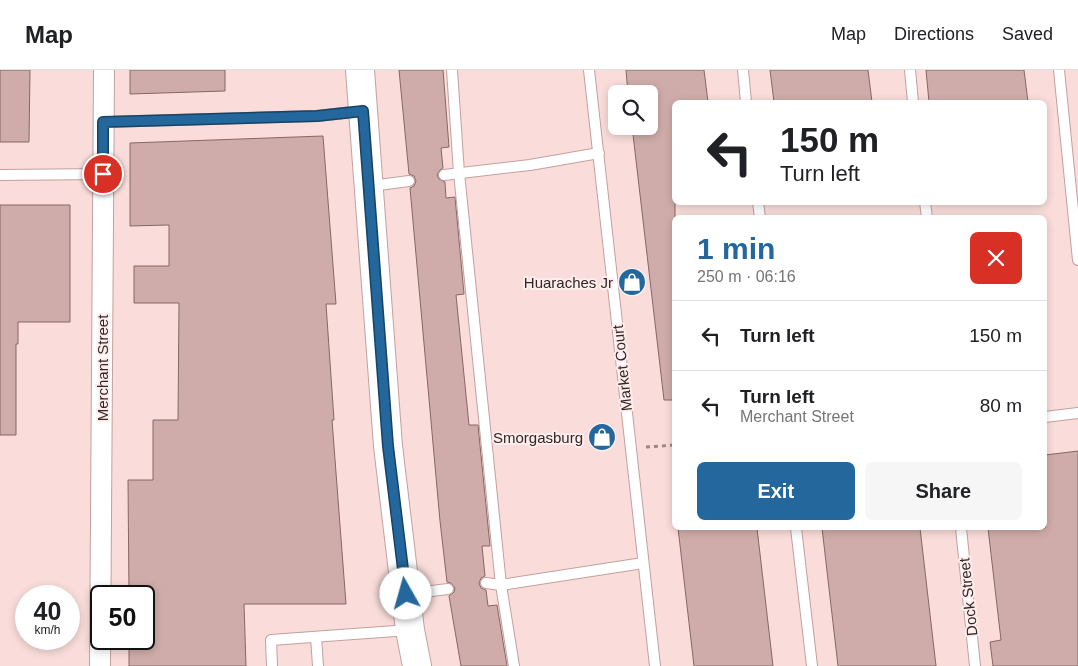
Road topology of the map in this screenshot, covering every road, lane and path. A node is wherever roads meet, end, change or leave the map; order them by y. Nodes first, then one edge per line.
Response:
1 (104, 70) edge
2 (360, 70) edge
3 (452, 70) edge
4 (590, 70) edge
5 (743, 70) edge
6 (910, 70) edge
7 (1059, 70) edge
8 (746, 100) edge
9 (913, 100) edge
10 (363, 111) junction
11 (103, 122) junction
12 (598, 153) junction
13 (103, 174) junction
14 (460, 174) junction
15 (444, 175) dead end
16 (0, 176) edge
17 (409, 181) dead end
18 (369, 186) junction
19 (1078, 260) edge
20 (1078, 413) edge
21 (1047, 417) edge
22 (672, 445) edge
23 (631, 449) junction
24 (796, 530) edge
25 (961, 530) edge
26 (643, 563) junction
27 (486, 583) dead end
28 (500, 585) junction
29 (448, 589) dead end
30 (406, 594) junction
31 (410, 630) junction
32 (316, 637) junction
33 (100, 666) edge
34 (272, 666) edge
35 (318, 666) edge
36 (405, 666) edge
37 (417, 666) edge
38 (514, 666) edge
39 (655, 666) edge
40 (812, 666) edge
41 (975, 666) edge

1 - 11 street, Merchant Street
2 - 10 main road
3 - 14 lane
4 - 12 lane, Market Court
5 - 8 lane
6 - 9 lane
7 - 19 lane
10 - 11 lane
10 - 18 main road
11 - 13 street, Merchant Street
12 - 14 lane
12 - 23 lane, Market Court
13 - 16 lane
13 - 33 street, Merchant Street
14 - 15 lane
14 - 28 lane
17 - 18 lane
18 - 30 main road
20 - 21 lane
22 - 23 path
23 - 26 lane, Market Court
24 - 40 lane
25 - 41 lane, Dock Street
26 - 28 lane
26 - 39 lane, Market Court
27 - 28 lane
28 - 38 lane
29 - 30 lane
30 - 31 main road
31 - 32 lane
31 - 36 main road
31 - 37 main road
32 - 34 lane
32 - 35 lane

